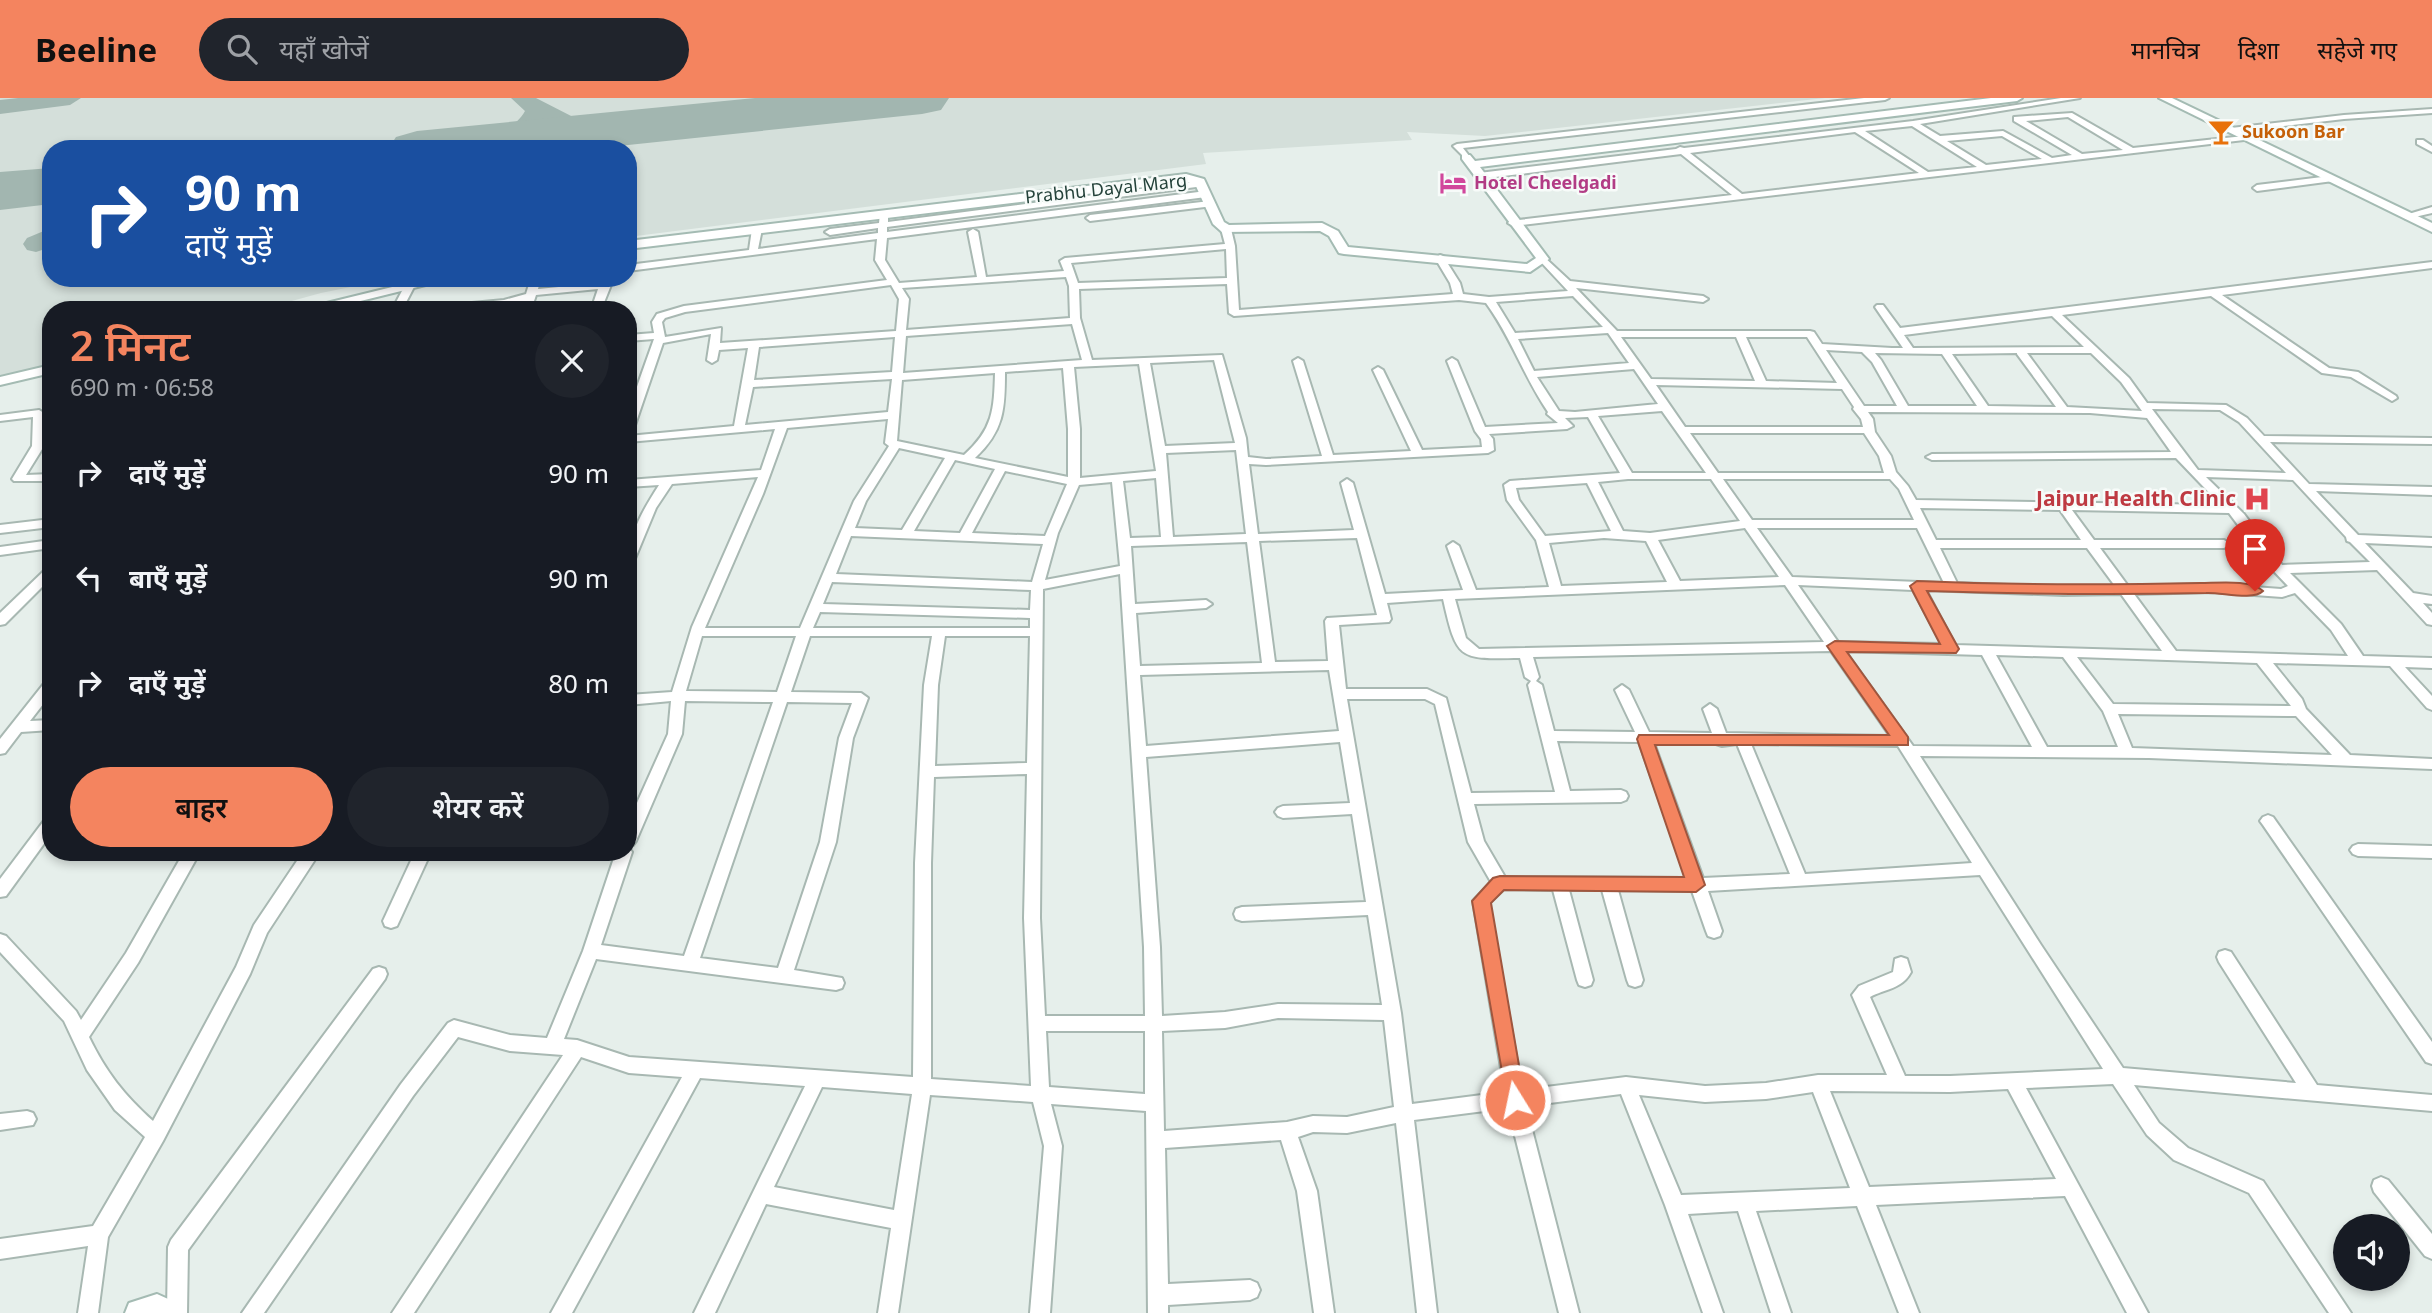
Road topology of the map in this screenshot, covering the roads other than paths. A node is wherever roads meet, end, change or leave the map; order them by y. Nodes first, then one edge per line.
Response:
1 (1885, 98) edge
2 (1963, 98) edge
3 (2017, 98) edge
4 (2076, 98) edge
5 (2164, 98) edge
6 (2001, 109) junction
7 (2432, 111) edge
8 (1951, 117) junction
9 (2017, 119) junction
10 (1913, 123) junction
11 (1857, 130) junction
12 (2229, 130) junction
13 (1982, 134) junction
14 (2244, 138) junction
15 (1938, 139) junction
16 (2420, 142) dead end
17 (1680, 149) junction
18 (2432, 150) edge
19 (2131, 151) junction
20 (2079, 156) junction
21 (2050, 160) junction
22 (1473, 166) junction
23 (1983, 167) junction
24 (1924, 173) junction
25 (2329, 179) junction
26 (2257, 188) dead end
27 (1206, 194) junction
28 (1738, 195) junction
29 (2432, 210) edge
30 (2406, 216) junction
31 (1513, 223) junction
32 (2432, 228) edge
33 (757, 229) junction
34 (882, 229) junction
35 (1226, 229) junction
36 (973, 232) junction
37 (637, 244) edge
38 (1230, 246) junction
39 (753, 251) junction
40 (762, 255) junction
41 (1440, 258) junction
42 (1543, 259) junction
43 (2432, 265) edge
44 (637, 267) edge
45 (1068, 274) junction
46 (982, 280) junction
47 (1231, 281) junction
48 (895, 284) junction
49 (1074, 286) junction
50 (409, 287) joint
51 (533, 287) edge
52 (575, 287) edge
53 (1571, 288) junction
54 (531, 294) junction
55 (2215, 294) junction
56 (1459, 297) junction
57 (1703, 299) dead end
58 (1489, 300) junction
59 (346, 301) edge
60 (402, 301) edge
61 (510, 301) edge
62 (529, 301) edge
63 (1880, 307) dead end
64 (2054, 313) junction
65 (1075, 321) junction
66 (1613, 332) junction
67 (901, 333) junction
68 (1898, 333) junction
69 (1740, 335) junction
70 (1513, 336) junction
71 (637, 338) edge
72 (659, 339) junction
73 (754, 344) junction
74 (714, 346) junction
75 (1821, 347) junction
76 (1865, 350) junction
77 (2093, 350) junction
78 (1910, 351) junction
79 (1945, 352) junction
80 (2021, 352) junction
81 (712, 360) dead end
82 (1144, 361) junction
83 (1298, 361) dead end
84 (1452, 362) dead end
85 (1088, 363) junction
86 (1068, 364) junction
87 (1637, 366) junction
88 (1000, 369) junction
89 (1378, 370) dead end
90 (42, 371) edge
91 (1531, 374) junction
92 (897, 376) junction
93 (0, 381) edge
94 (1648, 382) junction
95 (748, 384) junction
96 (1762, 385) junction
97 (1843, 386) junction
98 (2392, 398) dead end
99 (637, 402) edge
100 (1666, 407) junction
101 (1858, 409) junction
102 (1904, 410) junction
103 (2064, 410) junction
104 (2148, 410) junction
105 (1986, 411) junction
106 (1591, 413) junction
107 (1552, 414) junction
108 (893, 415) junction
109 (0, 418) edge
110 (782, 426) junction
111 (739, 429) junction
112 (1682, 430) junction
113 (1869, 430) junction
114 (1481, 431) junction
115 (637, 438) edge
116 (2261, 439) junction
117 (2432, 441) edge
118 (896, 444) junction
119 (42, 445) edge
120 (38, 446) junction
121 (1240, 446) junction
122 (1160, 450) junction
123 (1417, 452) junction
124 (2181, 455) junction
125 (952, 456) junction
126 (1933, 457) dead end
127 (1328, 458) junction
128 (967, 459) junction
129 (1242, 460) junction
130 (1002, 466) junction
131 (765, 473) junction
132 (2196, 473) junction
133 (1163, 474) junction
134 (1714, 475) junction
135 (1628, 476) junction
136 (1892, 476) junction
137 (2295, 477) junction
138 (42, 478) edge
139 (1118, 478) junction
140 (1591, 479) junction
141 (1074, 481) junction
142 (667, 482) junction
143 (1348, 483) dead end
144 (637, 484) edge
145 (2305, 487) junction
146 (2432, 491) edge
147 (1912, 505) junction
148 (2062, 505) junction
149 (2231, 509) junction
150 (1922, 523) junction
151 (42, 524) edge
152 (1749, 524) junction
153 (0, 529) edge
154 (848, 532) junction
155 (906, 534) junction
156 (1362, 534) junction
157 (1619, 535) junction
158 (964, 536) junction
159 (1650, 537) junction
160 (1252, 538) junction
161 (2351, 538) junction
162 (637, 539) edge
163 (1050, 540) junction
164 (1542, 540) junction
165 (1167, 541) junction
166 (1125, 542) junction
167 (2432, 542) edge
168 (1933, 544) junction
169 (2090, 544) junction
170 (2224, 544) dead end
171 (42, 545) edge
172 (1453, 546) dead end
173 (0, 551) edge
174 (2378, 566) junction
175 (1126, 569) junction
176 (2279, 569) junction
177 (829, 578) junction
178 (42, 580) edge
179 (1789, 582) junction
180 (1037, 586) junction
181 (1676, 586) junction
182 (1917, 586) junction
183 (1953, 587) junction
184 (2297, 587) junction
185 (1556, 590) junction
186 (2124, 590) junction
187 (1471, 593) junction
188 (1448, 594) junction
189 (2408, 597) junction
190 (1380, 599) junction
191 (2432, 600) edge
192 (1206, 604) dead end
193 (816, 608) junction
194 (1129, 609) junction
195 (1037, 614) junction
196 (0, 621) edge
197 (2432, 621) edge
198 (806, 630) junction
199 (939, 631) junction
200 (697, 632) junction
201 (1037, 632) junction
202 (1835, 646) junction
203 (1951, 649) junction
204 (1986, 650) junction
205 (2066, 652) junction
206 (1525, 653) junction
207 (2172, 655) junction
208 (2260, 657) junction
209 (2358, 660) junction
210 (2432, 663) edge
211 (2395, 664) junction
212 (1335, 665) junction
213 (1269, 667) junction
214 (1133, 671) junction
215 (1622, 690) dead end
216 (1340, 694) junction
217 (42, 695) edge
218 (678, 696) junction
219 (784, 697) junction
220 (637, 699) edge
221 (2432, 705) edge
222 (1710, 709) dead end
223 (2109, 709) junction
224 (2300, 710) junction
225 (42, 726) edge
226 (16, 727) junction
227 (1346, 736) junction
228 (1547, 736) junction
229 (1645, 739) junction
230 (1721, 741) junction
231 (1743, 741) junction
232 (1905, 746) junction
233 (0, 749) edge
234 (2042, 751) junction
235 (1139, 752) junction
236 (2127, 752) junction
237 (2344, 758) junction
238 (2432, 764) edge
239 (1034, 768) junction
240 (927, 772) junction
241 (1620, 796) dead end
242 (1466, 799) junction
243 (1564, 799) junction
244 (1357, 808) junction
245 (1283, 812) dead end
246 (637, 821) edge
247 (2268, 821) dead end
248 (42, 834) edge
249 (2358, 850) dead end
250 (2432, 852) edge
251 (187, 861) edge
252 (306, 861) edge
253 (419, 861) edge
254 (621, 861) edge
255 (1984, 869) junction
256 (1800, 880) junction
257 (1500, 883) junction
258 (1559, 883) junction
259 (1608, 884) junction
260 (1696, 885) junction
261 (0, 891) edge
262 (1373, 908) junction
263 (1242, 914) dead end
264 (391, 920) dead end
265 (1714, 931) dead end
266 (0, 941) edge
267 (591, 951) junction
268 (2225, 957) dead end
269 (690, 964) junction
270 (1900, 964) dead end
271 (379, 974) dead end
272 (784, 976) junction
273 (1585, 979) dead end
274 (1635, 980) dead end
275 (836, 983) dead end
276 (1392, 1013) junction
277 (1037, 1024) junction
278 (1153, 1024) junction
279 (80, 1036) junction
280 (552, 1046) junction
281 (577, 1048) junction
282 (2432, 1056) edge
283 (695, 1070) junction
284 (2118, 1076) junction
285 (817, 1079) junction
286 (2013, 1081) junction
287 (1899, 1082) junction
288 (1818, 1083) junction
289 (1626, 1085) junction
290 (922, 1088) junction
291 (2312, 1093) junction
292 (1040, 1095) junction
293 (1515, 1100) junction
294 (1155, 1103) junction
295 (2432, 1103) edge
296 (1404, 1113) junction
297 (27, 1119) dead end
298 (0, 1122) edge
299 (1287, 1130) junction
300 (156, 1135) junction
301 (1155, 1140) junction
302 (2381, 1186) dead end
303 (2071, 1187) junction
304 (762, 1194) junction
305 (1862, 1197) junction
306 (1744, 1202) junction
307 (1675, 1205) junction
308 (902, 1221) junction
309 (99, 1235) junction
310 (0, 1249) edge
311 (2432, 1249) edge
312 (1251, 1290) dead end
313 (1158, 1304) edge
314 (88, 1313) edge
315 (139, 1313) edge
316 (167, 1313) edge
317 (177, 1313) edge
318 (252, 1313) edge
319 (402, 1313) edge
320 (561, 1313) edge
321 (704, 1313) edge
322 (888, 1313) edge
323 (1040, 1313) edge
324 (1324, 1313) edge
325 (1427, 1313) edge
326 (1569, 1313) edge
327 (1713, 1313) edge
328 (1781, 1313) edge
329 (1909, 1313) edge
330 (2138, 1313) edge
331 (2341, 1313) edge

1 - 22 street
2 - 22 street
3 - 22 street
4 - 6 street
5 - 12 street
6 - 8 street
6 - 9 street
7 - 12 street
8 - 10 street
8 - 13 street
9 - 19 street
9 - 20 street
10 - 11 street
10 - 15 street
11 - 17 street
11 - 24 street
12 - 14 street
13 - 15 street
13 - 21 street
14 - 19 street
14 - 25 street
15 - 23 street
16 - 18 street
17 - 22 street
17 - 28 street
19 - 20 street
20 - 21 street
21 - 23 street
22 - 31 street
23 - 24 street
24 - 28 street
25 - 26 street
25 - 30 street
27 - 34 street
27 - 34 street, Prabhu Dayal Marg
27 - 35 street, Prabhu Dayal Marg
27 - 36 street
28 - 31 street
29 - 30 street
30 - 32 street
31 - 42 street
33 - 34 street, Prabhu Dayal Marg
33 - 37 street, Prabhu Dayal Marg
33 - 39 street
34 - 36 street
34 - 40 street
34 - 40 street
34 - 48 street
35 - 38 street
35 - 41 street
36 - 46 street
38 - 45 street
38 - 47 street
39 - 40 street
39 - 44 street
41 - 42 street
41 - 56 street
42 - 53 street
43 - 55 street
45 - 46 street
45 - 49 street
46 - 48 street
47 - 49 street
47 - 56 street
48 - 67 street
48 - 72 street
49 - 65 street
50 - 59 street
50 - 60 street
51 - 54 street
52 - 54 street
53 - 57 street
53 - 58 street
53 - 66 street
54 - 61 street
54 - 62 street
55 - 64 street
55 - 98 street
56 - 58 street
58 - 70 street
63 - 68 street
64 - 68 street
64 - 77 street
65 - 67 street
65 - 85 street
66 - 69 street
66 - 70 street
66 - 87 street
67 - 73 street
67 - 92 street
68 - 78 street
69 - 75 street
69 - 96 street
70 - 91 street
71 - 72 street
72 - 74 street
72 - 99 street
73 - 74 street
73 - 95 street
74 - 81 street
75 - 76 street
75 - 97 street
76 - 78 street
76 - 102 street
77 - 80 street
77 - 104 street
78 - 79 street
79 - 80 street
79 - 105 street
80 - 103 street
82 - 85 street
82 - 121 street
82 - 122 street
83 - 127 street
84 - 114 street
85 - 86 street
86 - 88 street
86 - 141 street
87 - 91 street
87 - 94 street
88 - 92 street
88 - 128 street
89 - 123 street
90 - 93 street
91 - 107 street
92 - 95 street
92 - 108 street
94 - 96 street
94 - 100 street
95 - 111 street
96 - 97 street
97 - 101 street
100 - 106 street
100 - 112 street
101 - 102 street
101 - 113 street
102 - 105 street
103 - 104 street
103 - 105 street
104 - 116 street
104 - 124 street
106 - 107 street
106 - 135 street
107 - 114 street
108 - 110 street
108 - 118 street
109 - 120 street
110 - 111 street
110 - 131 street
111 - 115 street
112 - 113 street
112 - 134 street
113 - 136 street
114 - 123 street
116 - 117 street
116 - 137 street
118 - 125 street
118 - 154 street
119 - 120 street
120 - 138 street
121 - 122 street
121 - 129 street
122 - 133 street
123 - 127 street
124 - 126 street
124 - 132 street
125 - 128 street
125 - 155 street
127 - 129 street
128 - 130 street
129 - 160 street
130 - 141 street
130 - 158 street
131 - 142 street
131 - 200 street
132 - 137 street
132 - 149 street
133 - 139 street
133 - 165 street
134 - 135 street
134 - 136 street
134 - 152 street
135 - 140 street
136 - 147 street
137 - 145 street
139 - 141 street
139 - 166 street
140 - 157 street
140 - 164 street
141 - 163 street
142 - 144 street
142 - 162 street
143 - 156 street
145 - 146 street
145 - 161 street
147 - 148 street
147 - 150 street
148 - 149 street
148 - 169 street
149 - 176 street
150 - 152 street
150 - 168 street
151 - 153 street
152 - 159 street
152 - 179 street
154 - 155 street
154 - 177 street
155 - 158 street
156 - 160 street
156 - 190 street
157 - 159 street
157 - 164 street
158 - 163 street
159 - 181 street
160 - 165 street
160 - 213 street
161 - 167 street
161 - 174 street
163 - 180 street
164 - 185 street
165 - 166 street
166 - 175 street
168 - 169 street
168 - 183 street
169 - 170 street
169 - 186 street
171 - 173 street
172 - 187 street
174 - 176 street
174 - 189 street
175 - 180 street
175 - 194 street
176 - 184 street
177 - 180 street
177 - 193 street
178 - 196 street
179 - 181 street
179 - 182 street
179 - 202 street
180 - 195 street
181 - 185 street
182 - 183 street
182 - 203 street
183 - 186 street
184 - 186 street
184 - 209 street
185 - 187 street
186 - 207 street
187 - 188 street
188 - 190 street
188 - 206 street
189 - 191 street
189 - 197 street
190 - 212 street
192 - 194 street
193 - 195 street
193 - 198 street
194 - 214 street
195 - 201 street
198 - 199 street
198 - 200 street
198 - 219 street
199 - 201 street
199 - 240 street
200 - 218 street
201 - 239 street
202 - 203 street
202 - 206 street
202 - 232 street
203 - 204 street
204 - 205 street
204 - 234 street
205 - 207 street
205 - 223 street
206 - 228 street
207 - 208 street
208 - 209 street
208 - 224 street
209 - 211 street
210 - 211 street
211 - 221 street
212 - 213 street
212 - 216 street
213 - 214 street
214 - 235 street
215 - 229 street
216 - 227 street
216 - 242 street
217 - 226 street
218 - 219 street
218 - 220 street
218 - 246 street
219 - 269 street
219 - 272 street
222 - 230 street
223 - 224 street
223 - 236 street
224 - 237 street
225 - 226 street
226 - 233 street
227 - 235 street
227 - 244 street
228 - 229 street
228 - 243 street
229 - 230 street
229 - 260 street
230 - 231 street
231 - 232 street
231 - 256 street
232 - 234 street
232 - 255 street
234 - 236 street
235 - 278 street
236 - 237 street
237 - 238 street
239 - 240 street
239 - 277 street
240 - 290 street
241 - 243 street
242 - 243 street
242 - 257 street
244 - 245 street
244 - 262 street
247 - 282 street
248 - 261 street
249 - 250 street
251 - 279 street
252 - 300 street
253 - 264 street
254 - 267 street
255 - 256 street
255 - 284 street
256 - 260 street
257 - 258 street
257 - 293 street
258 - 259 street
258 - 273 street
259 - 260 street
259 - 274 street
260 - 265 street
262 - 263 street
262 - 276 street
266 - 279 street
267 - 269 street
267 - 280 street
268 - 291 street
269 - 272 street
270 - 287 street
271 - 317 street
272 - 275 street
276 - 278 street
276 - 296 street
277 - 278 street
277 - 292 street
278 - 294 street
279 - 300 street
280 - 281 street
280 - 318 street
281 - 283 street
281 - 319 street
283 - 285 street
283 - 320 street
284 - 286 street
284 - 291 street
284 - 331 street
285 - 290 street
285 - 304 street
286 - 287 street
286 - 303 street
287 - 288 street
288 - 289 street
288 - 305 street
289 - 293 street
289 - 307 street
290 - 292 street
290 - 308 street
291 - 295 street
292 - 294 street
292 - 323 street
293 - 296 street
293 - 326 street
294 - 301 street
296 - 299 street
296 - 325 street
297 - 298 street
299 - 301 street
299 - 324 street
300 - 309 street
301 - 313 street
302 - 311 street
303 - 305 street
303 - 330 street
304 - 308 street
304 - 321 street
305 - 306 street
305 - 329 street
306 - 307 street
306 - 328 street
307 - 327 street
308 - 322 street
309 - 310 street
309 - 314 street
312 - 313 street
315 - 316 street

